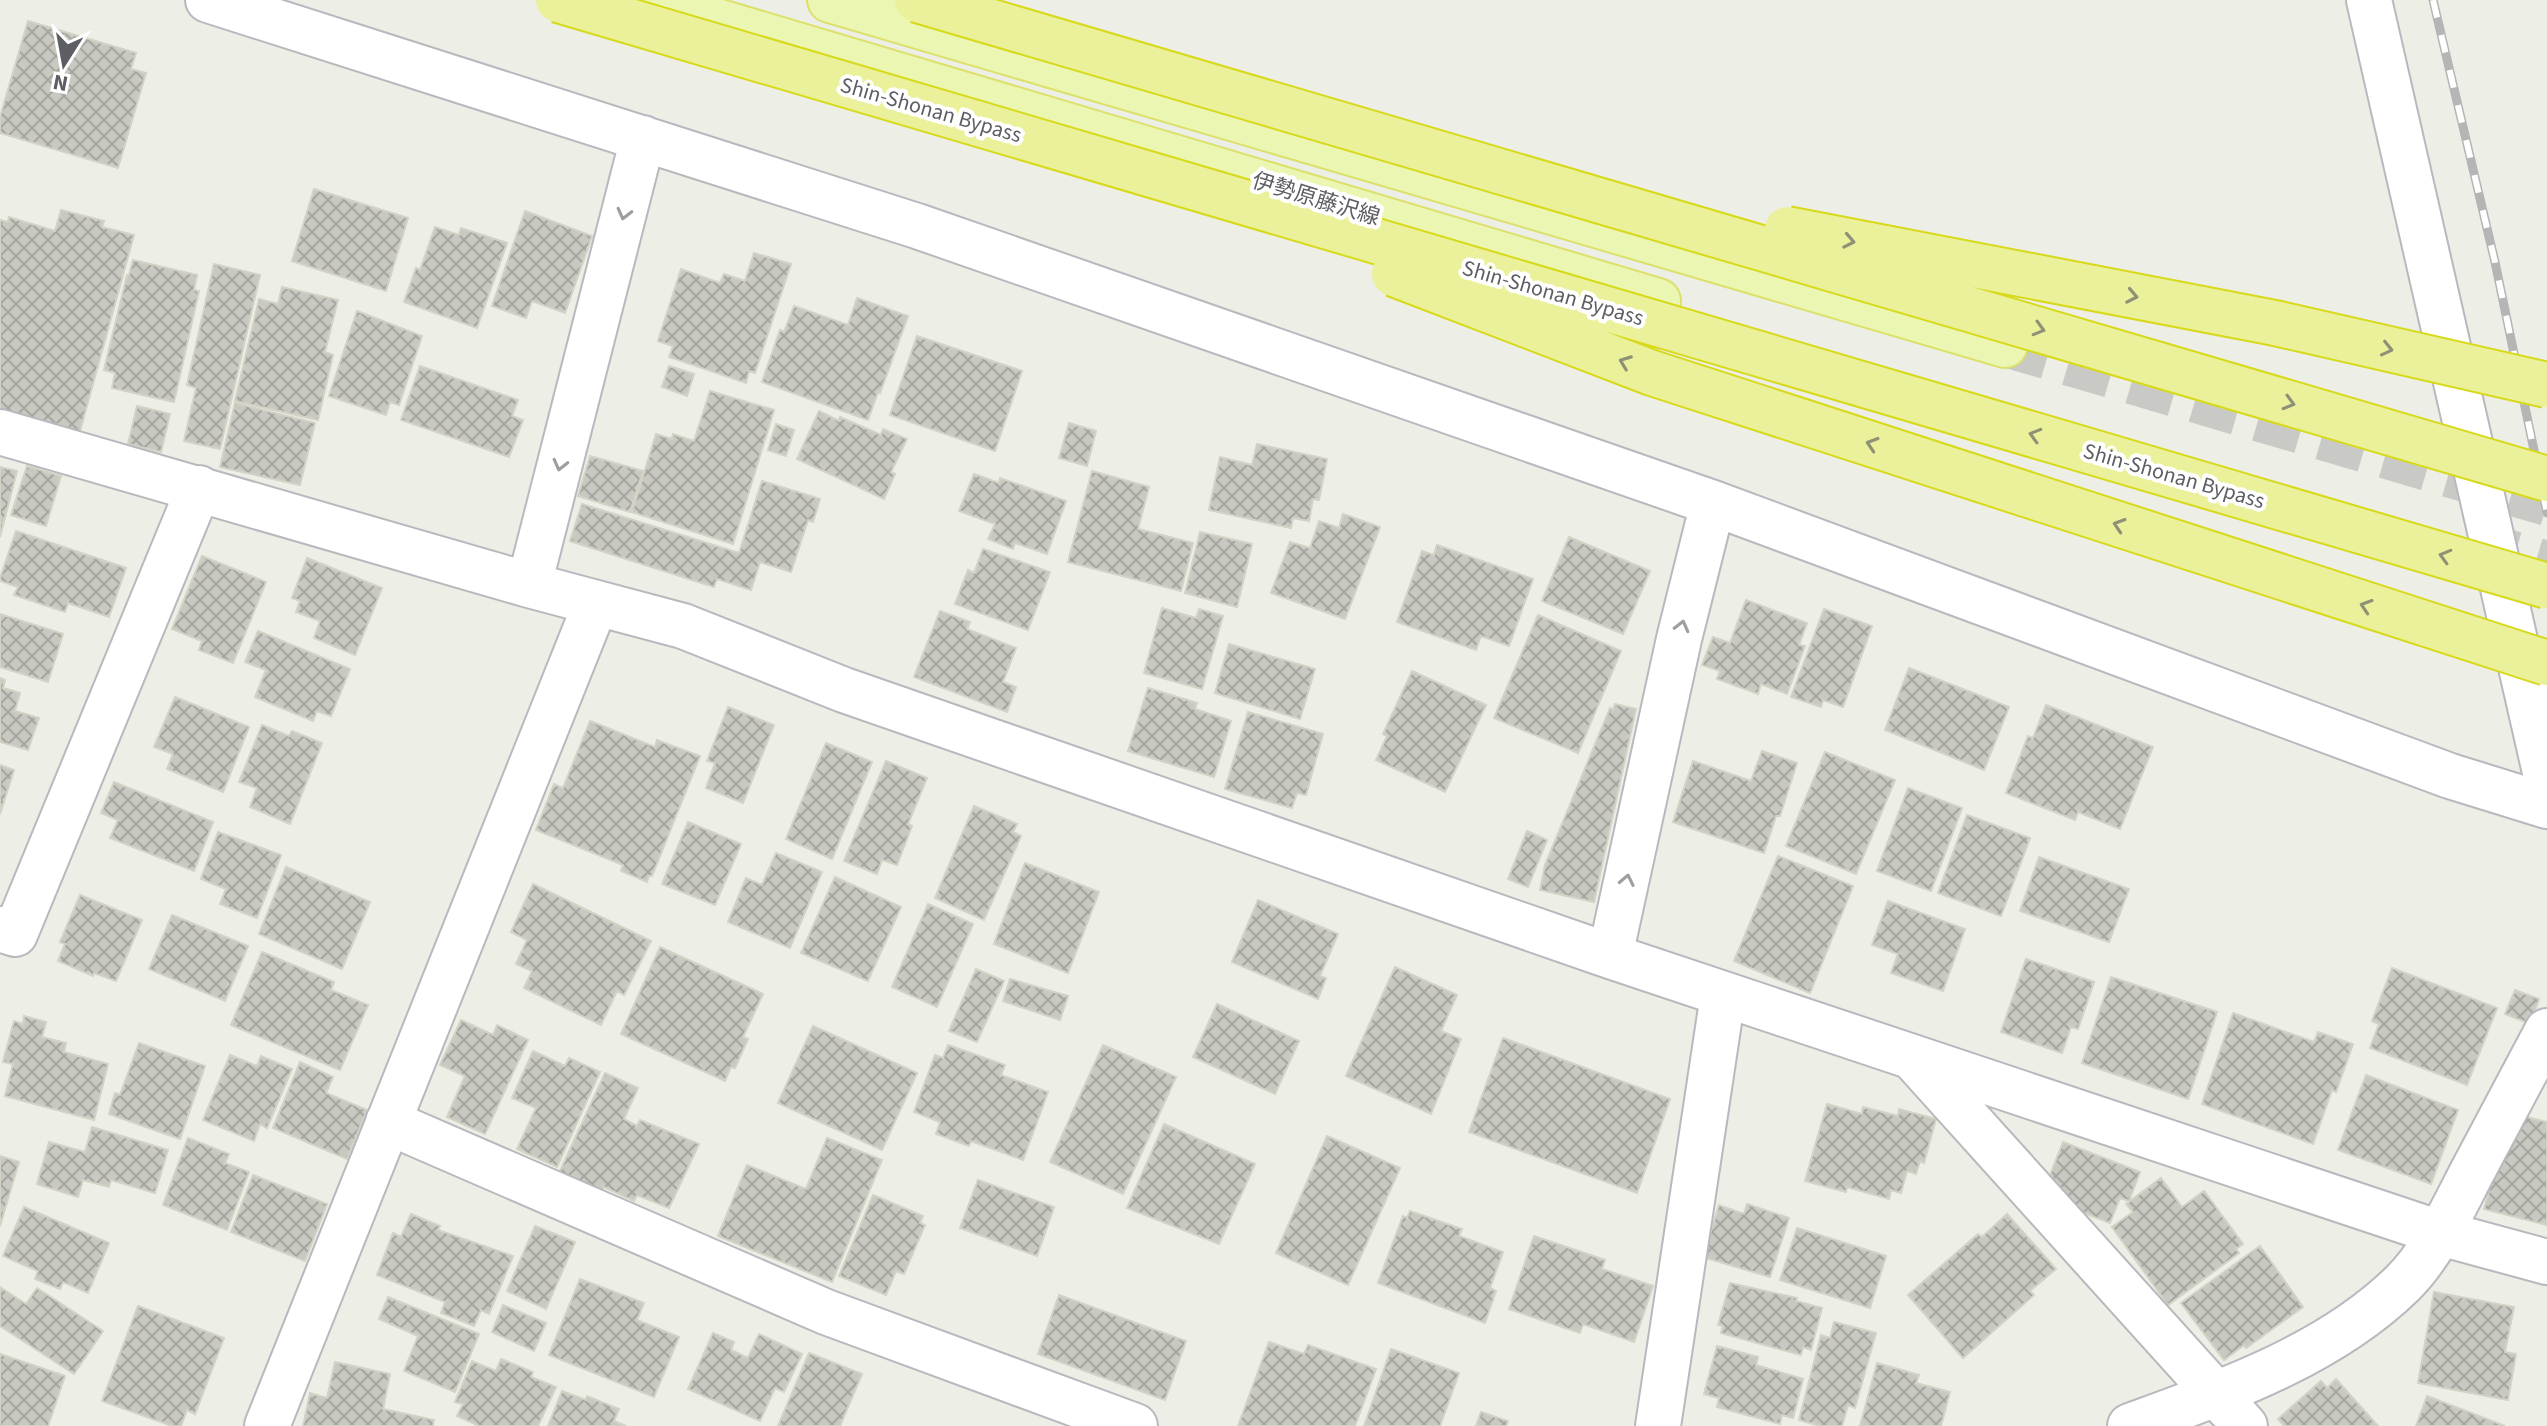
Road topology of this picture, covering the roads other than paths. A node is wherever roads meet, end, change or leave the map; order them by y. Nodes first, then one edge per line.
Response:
1 (208, 0) edge
2 (558, 0) edge
3 (646, 0) edge
4 (830, 0) edge
5 (917, 0) edge
6 (2369, 0) edge
7 (643, 138) junction
8 (1090, 157) junction
9 (1526, 178) junction
10 (2005, 345) tunnel mouth
11 (2547, 385) edge
12 (1986, 399) dead end
13 (0, 432) edge
14 (2547, 479) edge
15 (199, 488) junction
16 (1713, 503) junction
17 (529, 585) junction
18 (2547, 586) edge
19 (596, 603) junction
20 (2547, 663) edge
21 (2547, 781) edge
22 (2547, 806) edge
23 (0, 929) edge
24 (1610, 956) junction
25 (1723, 995) junction
26 (2547, 1031) edge
27 (1910, 1055) junction
28 (388, 1122) junction
29 (2440, 1233) junction
30 (2547, 1262) edge
31 (2216, 1394) junction
32 (267, 1426) edge
33 (1135, 1426) edge
34 (1658, 1426) edge
35 (2130, 1426) edge
36 (2245, 1426) edge

1 - 7 street
2 - 8 highway, Shin-Shonan Bypass, bridge
3 - 12 main road, 伊勢原藤沢線
4 - 10 main road
5 - 9 highway, bridge
6 - 21 street
7 - 16 street
7 -> 17 street
18 -> 8 highway, Shin-Shonan Bypass, bridge
20 -> 8 highway, bridge
9 -> 11 highway, bridge
9 -> 14 highway, bridge
13 - 15 street
15 - 17 street
15 - 23 street
16 - 22 street
24 -> 16 street
17 - 19 street
19 - 24 street
19 - 28 street
24 - 25 street
25 - 27 street
25 - 34 street
26 - 29 street
27 - 29 street
27 - 31 street
28 - 32 street
28 - 33 street
29 - 30 street
29 - 31 street
31 - 35 street
31 - 36 street

